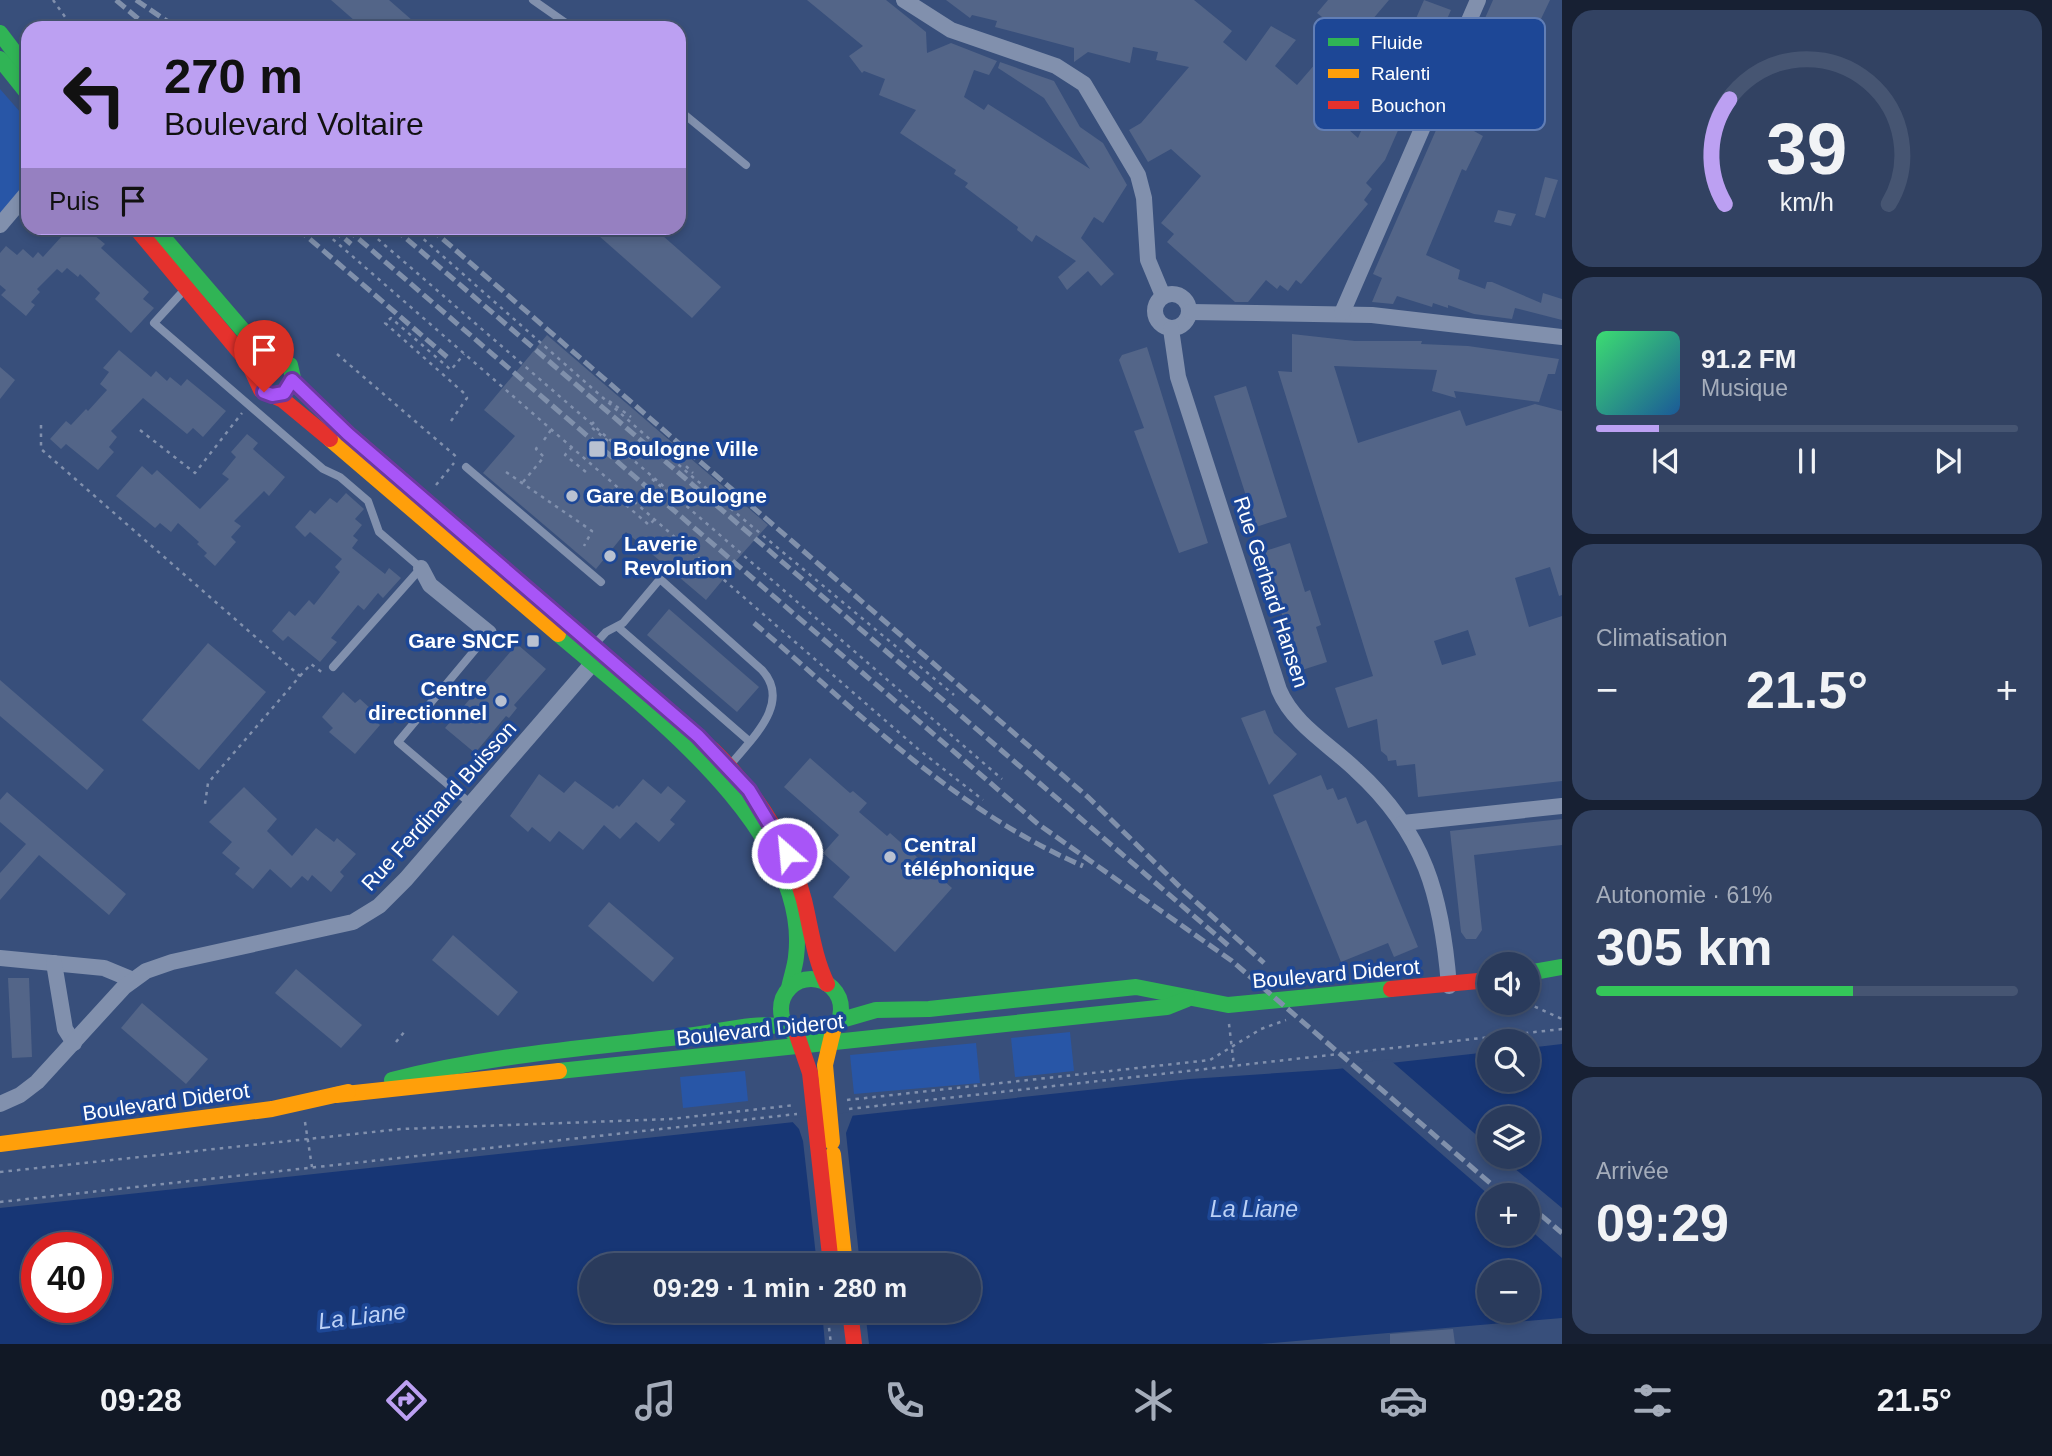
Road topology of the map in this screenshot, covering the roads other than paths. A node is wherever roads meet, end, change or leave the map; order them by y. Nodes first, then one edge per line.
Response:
1 (533, 0) edge
2 (904, 0) edge
3 (1478, 0) edge
4 (1470, 18) edge
5 (563, 21) edge
6 (0, 33) edge
7 (0, 59) edge
8 (21, 60) edge
9 (21, 85) edge
10 (686, 116) edge
11 (1422, 130) edge
12 (746, 165) dead end
13 (21, 200) edge
14 (0, 225) edge
15 (143, 235) edge
16 (159, 235) edge
17 (190, 283) junction
18 (1163, 296) junction
19 (1190, 312) junction
20 (1342, 313) junction
21 (1171, 329) junction
22 (1562, 337) edge
23 (272, 357) junction
24 (255, 376) junction
25 (292, 380) junction
26 (273, 395) junction
27 (238, 396) junction
28 (260, 414) junction
29 (466, 467) dead end
30 (421, 568) junction
31 (601, 582) dead end
32 (618, 627) junction
33 (489, 633) joint
34 (592, 656) junction
35 (333, 667) dead end
36 (749, 741) junction
37 (729, 766) junction
38 (471, 804) junction
39 (1562, 806) edge
40 (1403, 823) junction
41 (0, 958) edge
42 (54, 963) junction
43 (1562, 967) edge
44 (1540, 971) edge
45 (133, 980) junction
46 (1477, 982) edge
47 (1449, 986) junction
48 (832, 989) junction
49 (786, 993) junction
50 (1187, 999) junction
51 (898, 1008) junction
52 (836, 1024) junction
53 (732, 1027) junction
54 (792, 1031) junction
55 (74, 1043) junction
56 (336, 1095) junction
57 (0, 1104) edge
58 (0, 1144) edge
59 (830, 1253) edge
60 (844, 1253) edge
61 (837, 1323) edge
62 (851, 1323) edge
63 (839, 1344) edge
64 (854, 1344) edge

1 - 5 lane
2 - 18 street
3 - 4 street
6 - 8 street
7 - 9 street
10 - 12 lane
11 - 20 street
13 - 14 street
15 - 17 street
16 - 17 street
17 - 23 street
17 - 24 street
17 - 27 lane
18 - 19 street
18 - 21 street
19 - 20 street
19 - 21 street
20 - 22 street
21 - 40 street, Rue Gerhard Hansen
23 - 24 street
23 - 25 street
24 - 26 street
24 - 27 lane
25 - 26 street
25 - 34 street
26 - 28 lane
26 - 34 street
27 - 28 lane
28 - 30 lane
29 - 31 lane
30 - 33 street
30 - 35 lane
32 - 34 lane
32 - 36 lane
32 - 36 lane
33 - 38 lane
34 - 37 street
34 - 38 street, Rue Ferdinand Buisson
34 - 49 street
36 - 37 lane
37 - 48 street
38 - 45 street, Rue Ferdinand Buisson
39 - 40 street
40 - 47 street, Rue Gerhard Hansen
41 - 42 street
42 - 45 street
42 - 55 street
43 - 44 street
45 - 55 street, Rue Ferdinand Buisson
46 - 47 street, Boulevard Diderot
47 - 50 street, Boulevard Diderot
48 - 49 street
48 - 51 street, Boulevard Diderot
48 - 52 street
49 - 53 street, Boulevard Diderot
49 - 54 street
50 - 51 street, Boulevard Diderot
50 - 56 street, Boulevard Diderot
51 - 52 street, Boulevard Diderot
52 - 54 street
52 - 60 street, bridge
53 - 54 street, Boulevard Diderot
53 - 56 street, Boulevard Diderot
54 - 59 street, bridge
55 - 57 street, Rue Ferdinand Buisson
56 - 58 street, Boulevard Diderot
61 - 63 street
62 - 64 street

